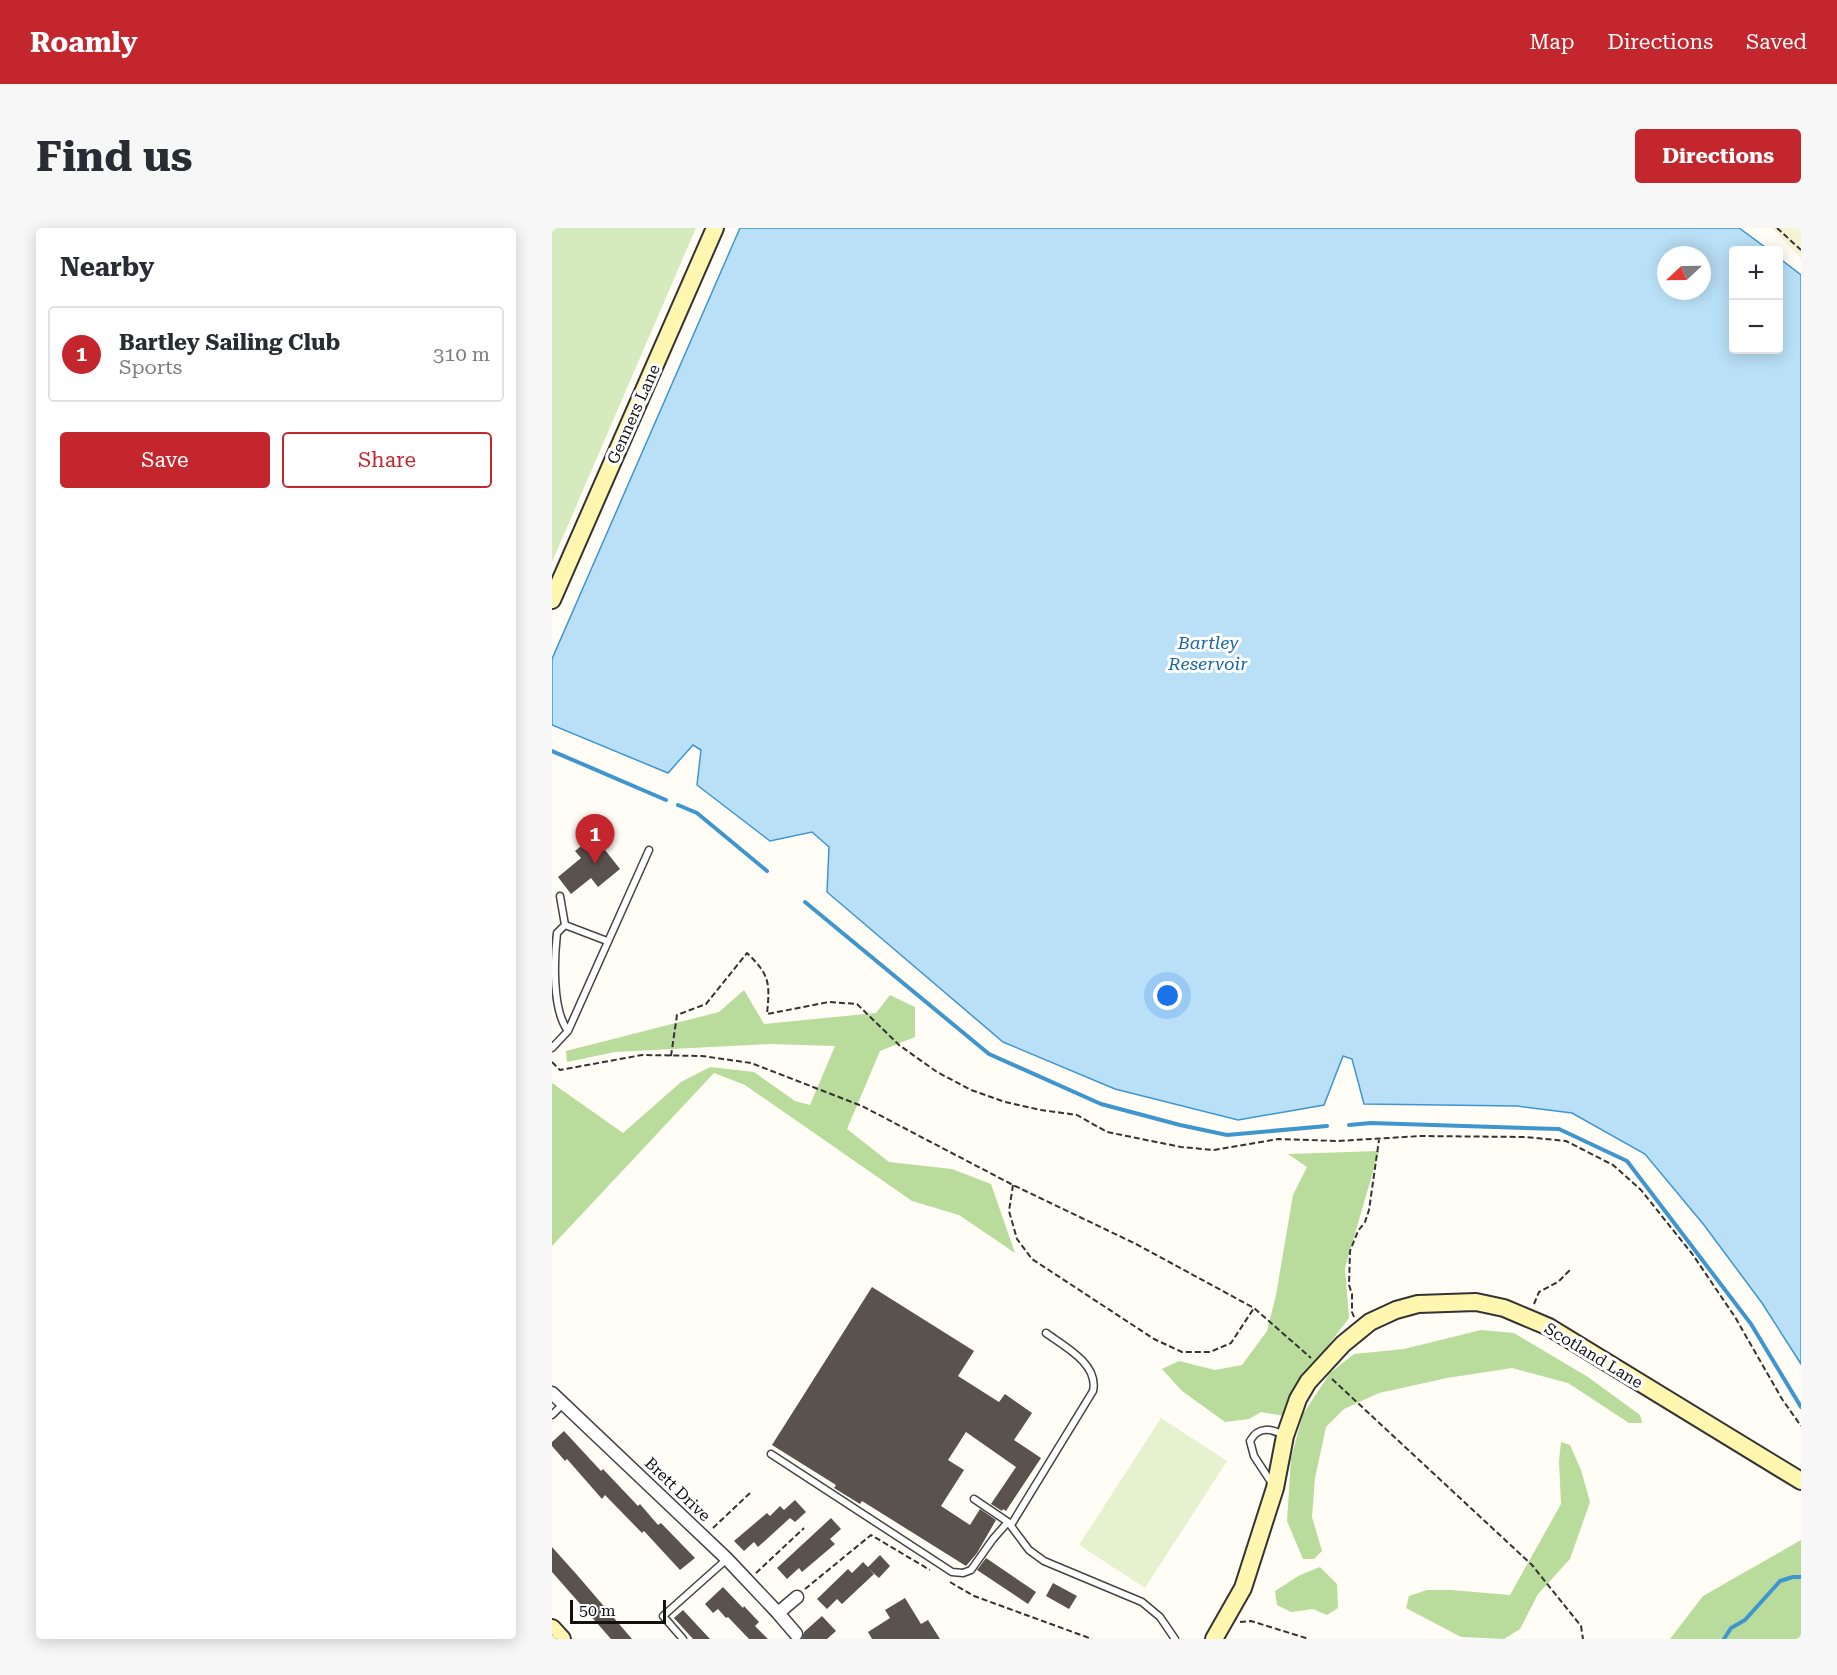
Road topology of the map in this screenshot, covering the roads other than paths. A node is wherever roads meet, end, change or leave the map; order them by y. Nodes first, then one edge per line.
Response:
1 (715, 228) edge
2 (552, 600) edge
3 (649, 850) dead end
4 (560, 896) dead end
5 (564, 925) junction
6 (607, 941) junction
7 (568, 1031) junction
8 (552, 1048) edge
9 (1046, 1333) dead end
10 (552, 1393) edge
11 (564, 1404) junction
12 (552, 1415) edge
13 (1286, 1436) junction
14 (771, 1454) dead end
15 (1801, 1481) edge
16 (1275, 1488) junction
17 (974, 1499) dead end
18 (1010, 1524) junction
19 (727, 1559) junction
20 (797, 1597) road end
21 (778, 1613) junction
22 (552, 1628) edge
23 (796, 1634) dead end
24 (562, 1639) edge
25 (683, 1639) edge
26 (1175, 1639) edge
27 (1214, 1639) edge

1 - 2 street, Genners Lane
3 - 6 lane
4 - 5 lane
5 - 6 lane
5 - 7 lane
6 - 7 lane
7 - 8 lane
9 - 18 lane
10 - 11 street, Brett Drive
11 - 12 lane
11 - 19 street, Brett Drive
13 - 15 street, Scotland Lane
13 - 16 street, Scotland Lane
13 - 16 lane
14 - 18 lane
16 - 27 street, Scotland Lane
17 - 18 lane
18 - 26 lane
19 - 21 street, Brett Drive
19 - 25 lane
20 - 21 street
21 - 23 street, Brett Drive
22 - 24 street

